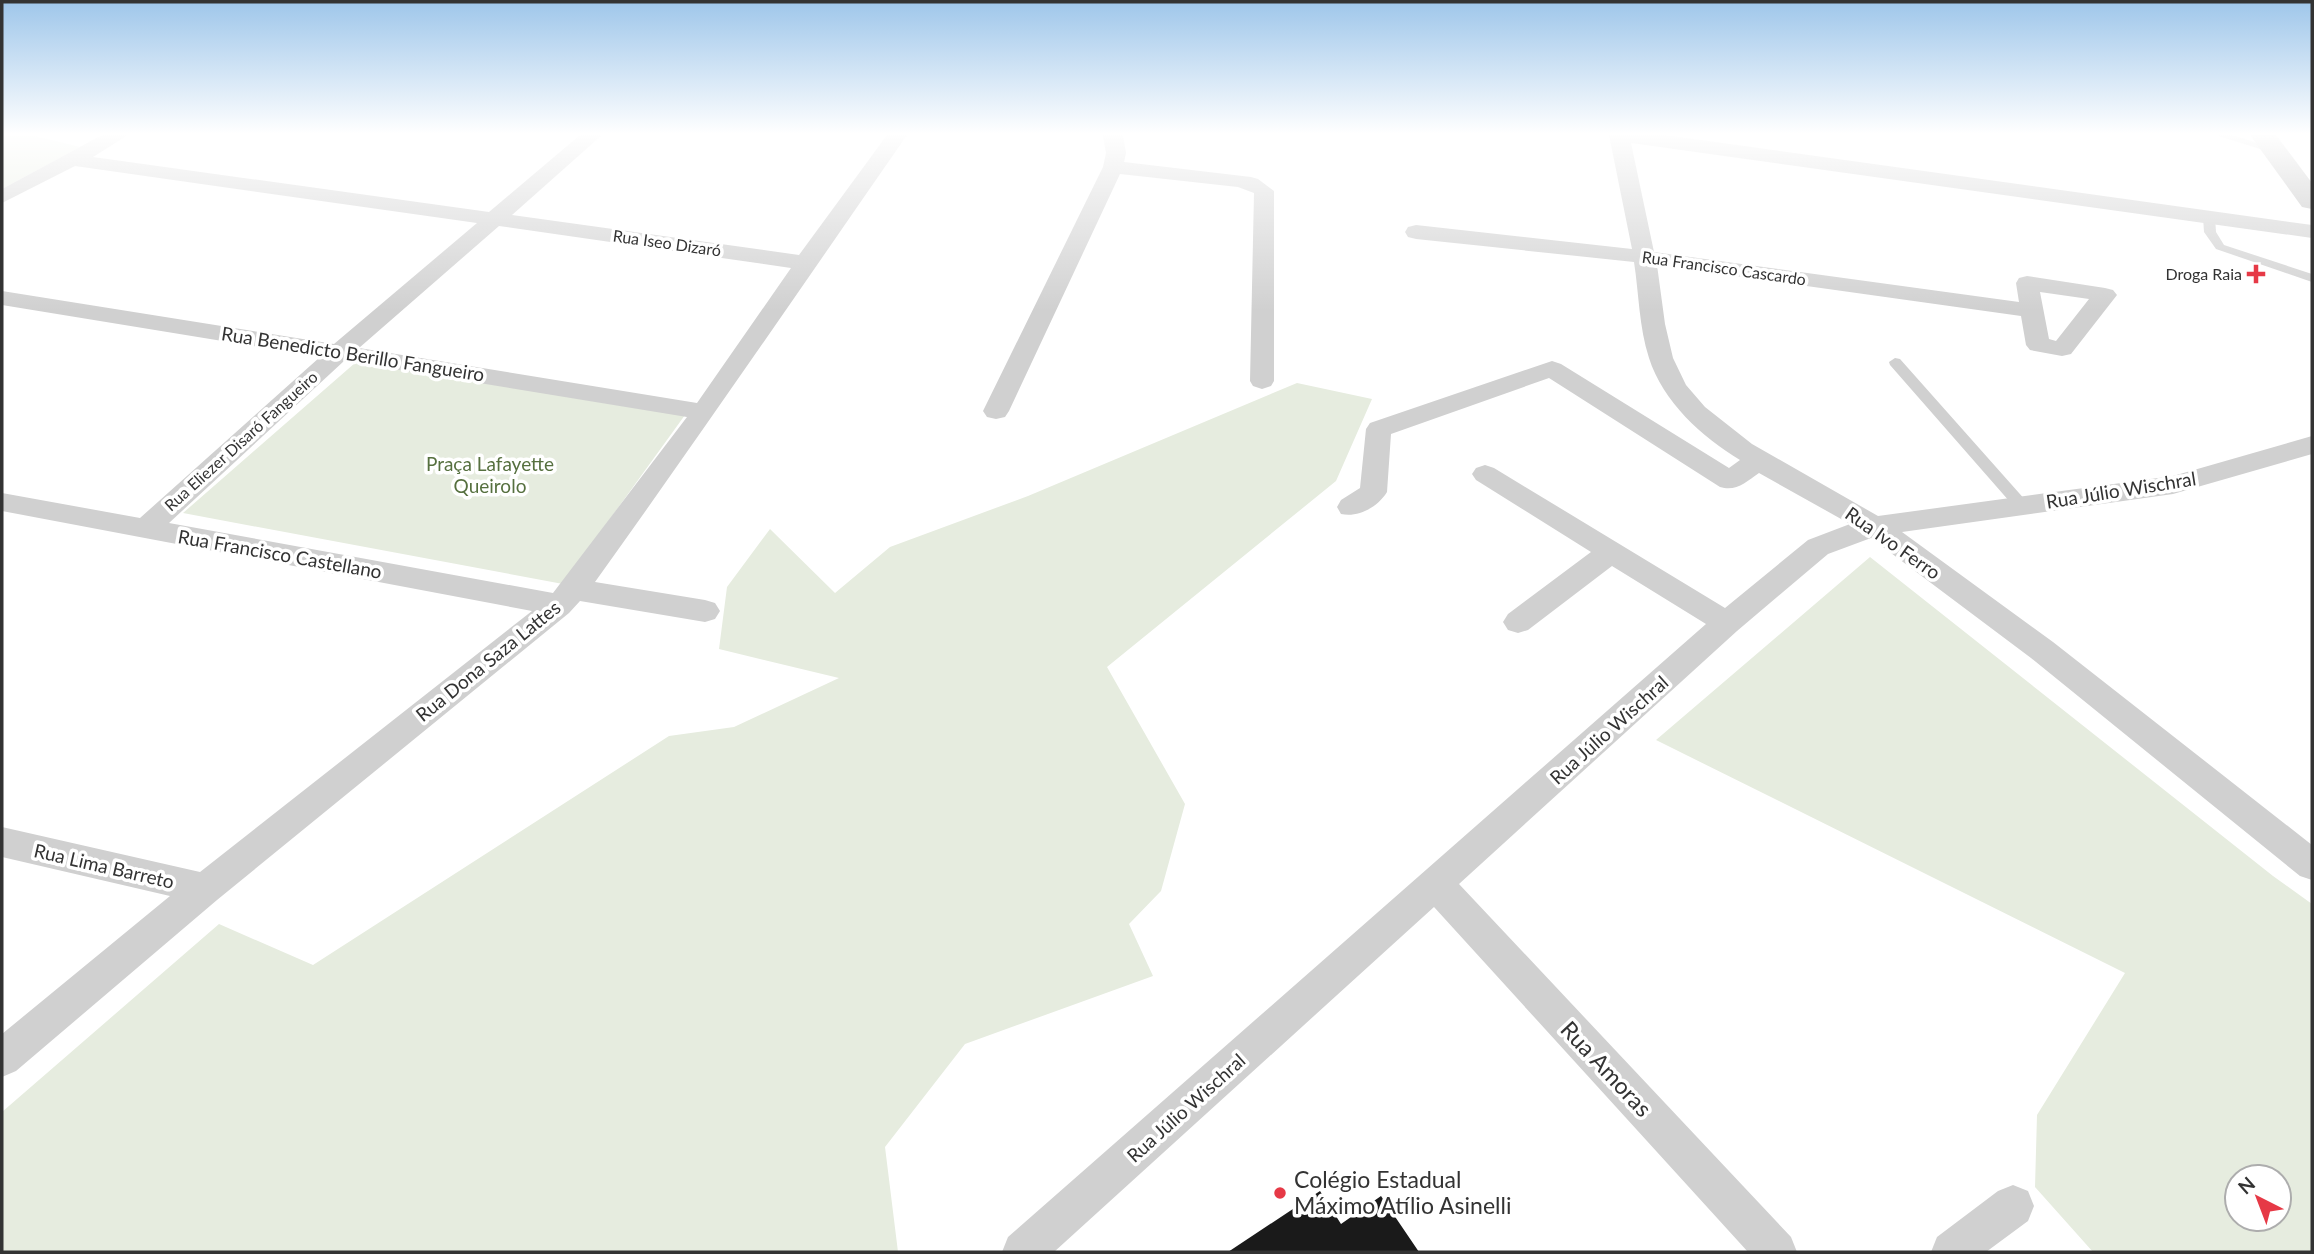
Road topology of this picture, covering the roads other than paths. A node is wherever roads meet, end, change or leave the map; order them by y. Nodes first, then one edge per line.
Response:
1 (312, 194) edge
2 (524, 194) edge
3 (855, 194) edge
4 (1100, 194) edge
5 (1264, 194) edge
6 (1631, 194) edge
7 (2038, 194) edge
8 (2209, 217) junction
9 (494, 219) junction
10 (2312, 231) edge
11 (1416, 232) dead end
12 (1644, 257) junction
13 (805, 263) junction
14 (2312, 278) edge
15 (2, 298) edge
16 (2032, 312) dead end
17 (340, 352) junction
18 (1895, 362) dead end
19 (1262, 381) dead end
20 (996, 411) dead end
21 (704, 412) junction
22 (2312, 444) edge
23 (1759, 460) junction
24 (1485, 474) dead end
25 (2, 502) edge
26 (2022, 506) junction
27 (1351, 507) dead end
28 (1874, 526) junction
29 (145, 529) junction
30 (1611, 552) junction
31 (566, 597) junction
32 (705, 611) dead end
33 (1518, 622) dead end
34 (1727, 623) junction
35 (2, 842) edge
36 (2312, 865) edge
37 (1437, 885) junction
38 (205, 889) junction
39 (2, 1058) edge
40 (2013, 1206) dead end
41 (1023, 1252) edge
42 (1776, 1252) edge
43 (1952, 1252) edge

1 - 9 street, Rua Iseo Dizaró
2 - 9 street, Rua Eliezer Disaró Fangueiro
3 - 13 street, Rua Dona Saza Lattes
4 - 20 street
5 - 19 street
6 - 12 street, Rua Ivo Ferro
7 - 8 street
8 - 10 street
8 - 14 lane
9 - 13 street, Rua Iseo Dizaró
9 - 17 street, Rua Eliezer Disaró Fangueiro
11 - 12 street, Rua Francisco Cascardo
12 - 16 street, Rua Francisco Cascardo
12 - 23 street, Rua Ivo Ferro
13 - 21 street, Rua Dona Saza Lattes
15 - 17 street, Rua Benedicto Berillo Fangueiro
17 - 21 street, Rua Benedicto Berillo Fangueiro
17 - 29 street, Rua Eliezer Disaró Fangueiro
18 - 26 lane
21 - 31 street, Rua Dona Saza Lattes
22 - 26 street, Rua Júlio Wischral
23 - 27 street
23 - 28 street, Rua Ivo Ferro
24 - 30 street
25 - 29 street, Rua Francisco Castellano
26 - 28 street, Rua Júlio Wischral
28 - 34 street, Rua Júlio Wischral
28 - 36 street, Rua Ivo Ferro
29 - 31 street, Rua Francisco Castellano
30 - 33 street
30 - 34 street
31 - 32 street
31 - 38 street, Rua Dona Saza Lattes
34 - 37 street, Rua Júlio Wischral
35 - 38 street, Rua Lima Barreto
37 - 41 street, Rua Júlio Wischral
37 - 42 street, Rua Amoras
38 - 39 street, Rua Dona Saza Lattes
40 - 43 street

